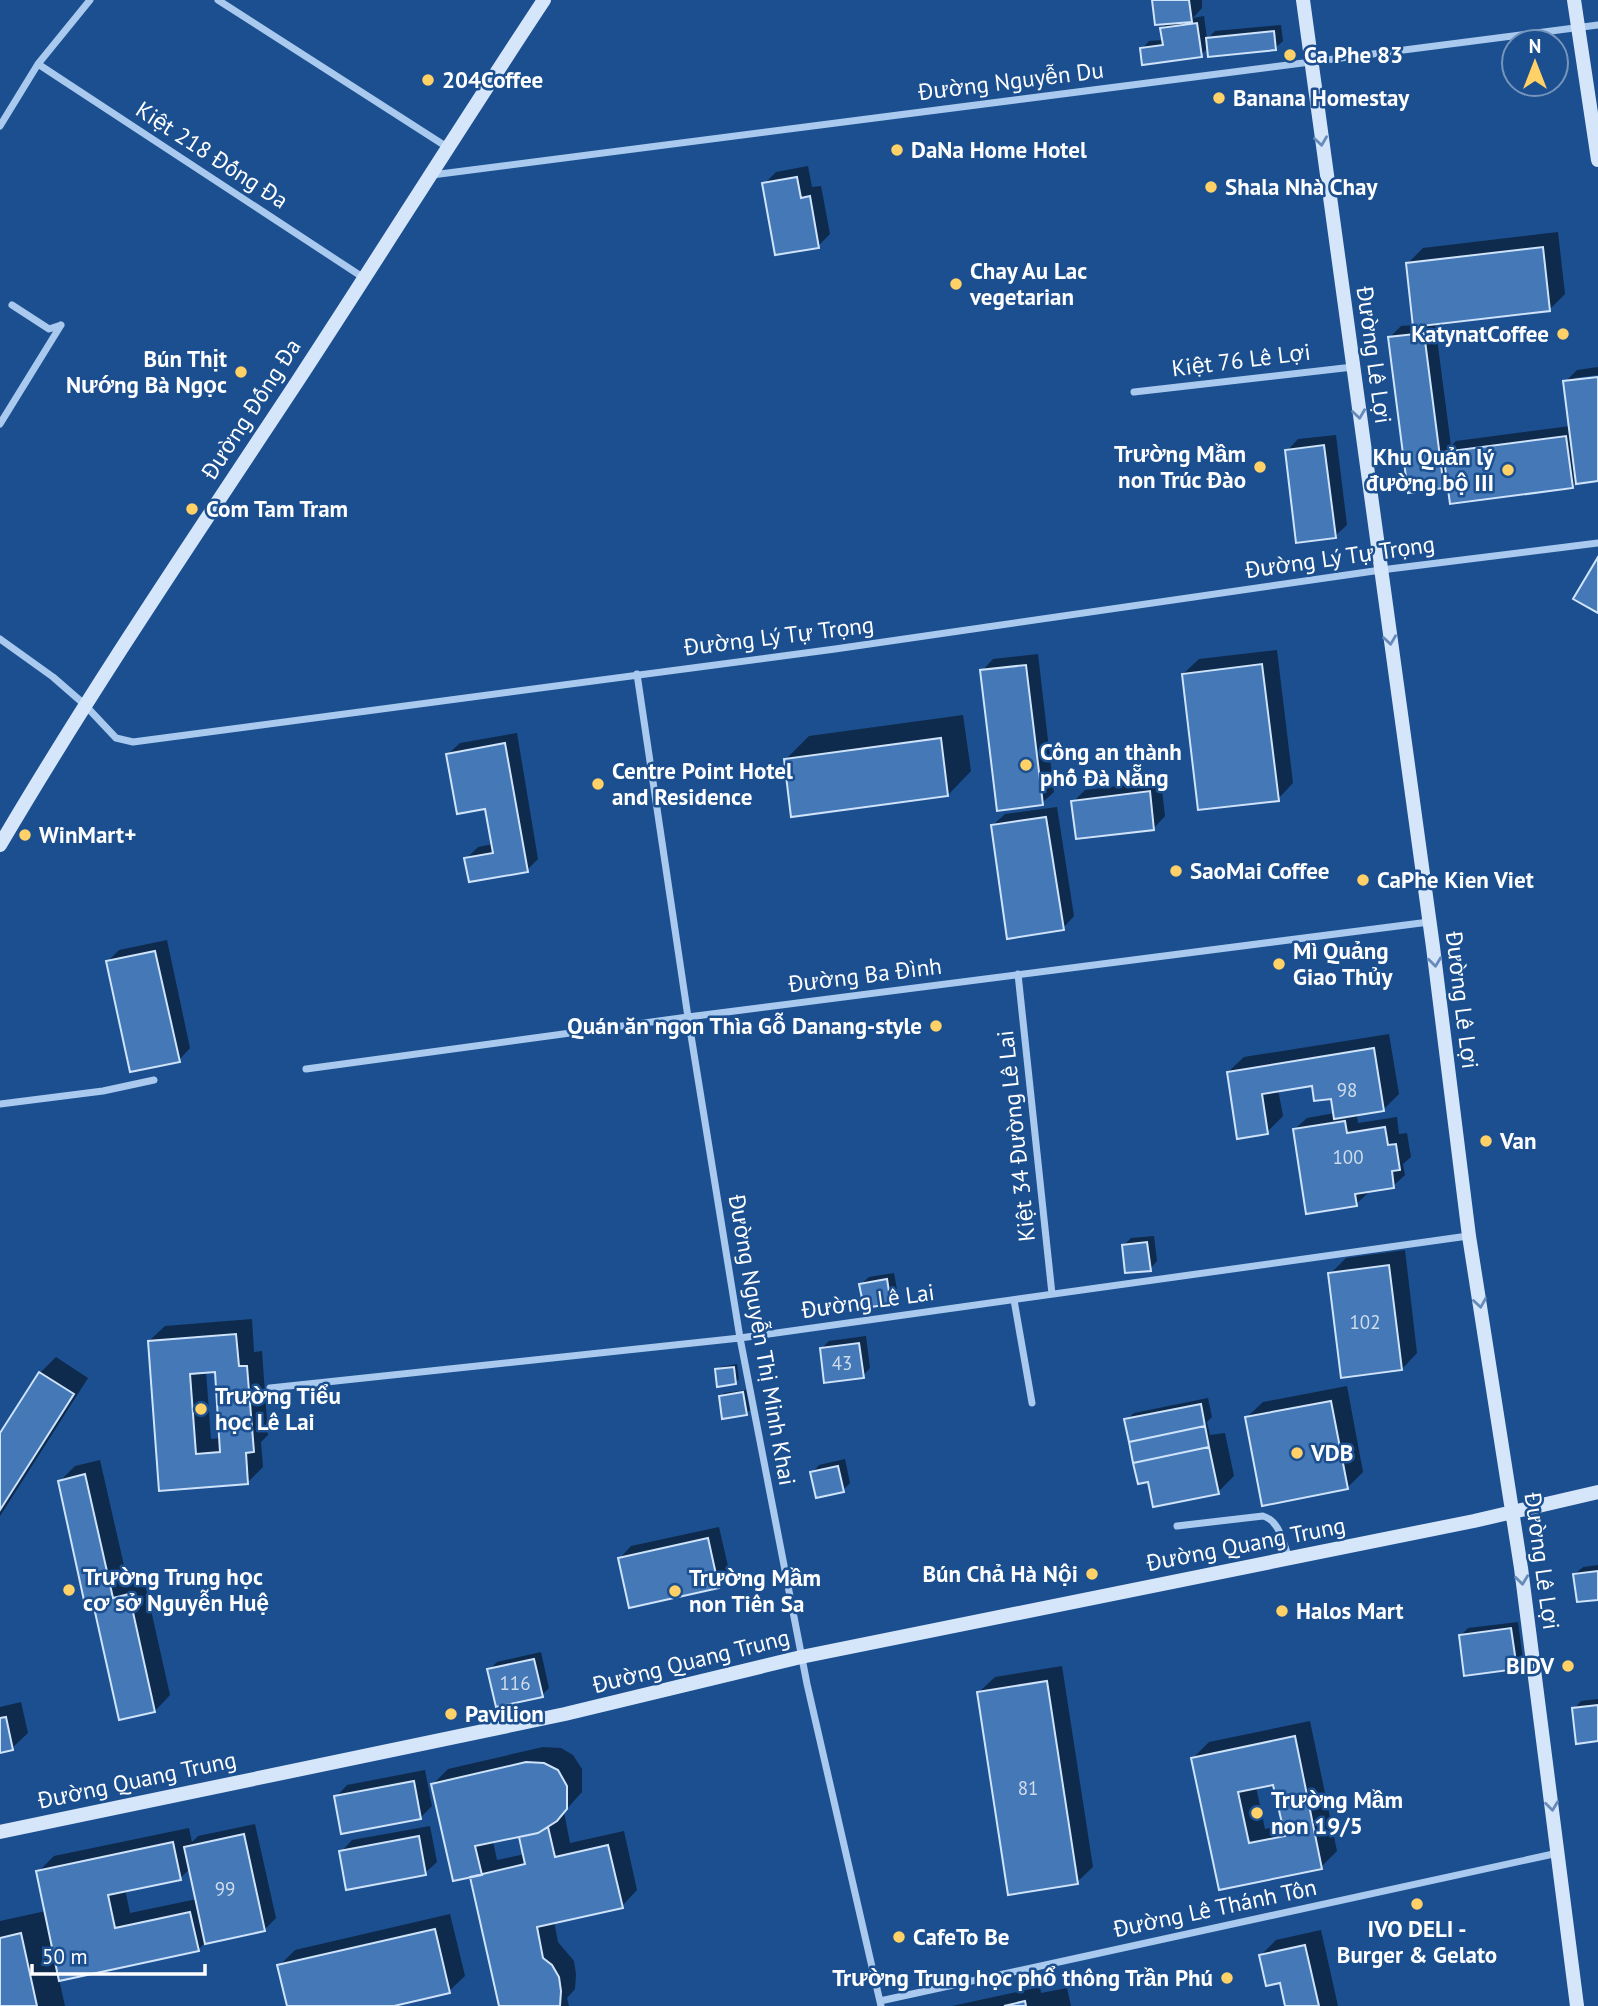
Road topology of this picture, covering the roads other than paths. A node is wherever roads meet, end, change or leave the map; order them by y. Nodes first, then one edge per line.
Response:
1 (90, 0) edge
2 (218, 0) edge
3 (544, 0) edge
4 (1303, 0) edge
5 (1574, 0) edge
6 (1598, 25) edge
7 (1579, 28) junction
8 (1310, 62) junction
9 (38, 64) junction
10 (0, 126) edge
11 (447, 147) junction
12 (1598, 160) edge
13 (429, 176) junction
14 (364, 278) junction
15 (12, 305) dead end
16 (1353, 367) junction
17 (1134, 392) dead end
18 (0, 424) edge
19 (1598, 543) edge
20 (1381, 570) junction
21 (0, 639) edge
22 (637, 674) junction
23 (84, 704) junction
24 (0, 845) edge
25 (1429, 922) junction
26 (1018, 974) junction
27 (688, 1017) junction
28 (306, 1069) dead end
29 (154, 1080) dead end
30 (0, 1104) edge
31 (1469, 1236) junction
32 (1052, 1294) junction
33 (1014, 1300) junction
34 (740, 1338) junction
35 (270, 1388) dead end
36 (1032, 1403) dead end
37 (1598, 1492) edge
38 (1513, 1513) junction
39 (1177, 1526) dead end
40 (1289, 1559) junction
41 (801, 1657) junction
42 (0, 1832) edge
43 (1558, 1853) junction
44 (881, 2004) edge
45 (1577, 2006) edge

1 - 9 street
2 - 11 street
3 - 11 main road, Đường Đống Đa
4 - 8 main road, Đường Lê Lợi
5 - 7 main road
6 - 7 street, Đường Nguyễn Du
7 - 8 street, Đường Nguyễn Du
7 - 12 main road
8 - 13 street, Đường Nguyễn Du
8 -> 16 main road, Đường Lê Lợi
9 - 10 street
9 - 14 street, Kiệt 218 Đống Đa
11 - 13 main road, Đường Đống Đa
13 - 14 main road, Đường Đống Đa
14 - 23 main road, Đường Đống Đa
15 - 18 street
16 - 17 street, Kiệt 76 Lê Lợi
16 -> 20 main road, Đường Lê Lợi
19 - 20 street, Đường Lý Tự Trọng
20 - 22 street, Đường Lý Tự Trọng
20 -> 25 main road, Đường Lê Lợi
21 - 23 street, Đường Lý Tự Trọng
22 - 23 street, Đường Lý Tự Trọng
22 - 27 street, Đường Nguyễn Thị Minh Khai
23 - 24 main road, Đường Đống Đa
25 - 26 street, Đường Ba Đình
25 -> 31 main road, Đường Lê Lợi
26 - 27 street, Đường Ba Đình
26 - 32 street, Kiệt 34 Đường Lê Lai
27 - 28 street, Đường Ba Đình
27 - 34 street, Đường Nguyễn Thị Minh Khai
29 - 30 street
31 - 32 street, Đường Lê Lai
31 -> 38 main road, Đường Lê Lợi
32 - 33 street, Đường Lê Lai
33 - 34 street, Đường Lê Lai
33 - 36 street
34 - 35 street, Đường Lê Lai
34 - 41 street, Đường Nguyễn Thị Minh Khai
37 - 38 main road, Đường Quang Trung
38 - 40 main road, Đường Quang Trung
38 -> 43 main road, Đường Lê Lợi
39 - 40 street
40 - 41 main road, Đường Quang Trung
41 - 42 main road, Đường Quang Trung
41 - 44 street, Đường Nguyễn Thị Minh Khai
43 - 44 street, Đường Lê Thánh Tôn
43 - 45 main road, Đường Lê Lợi

